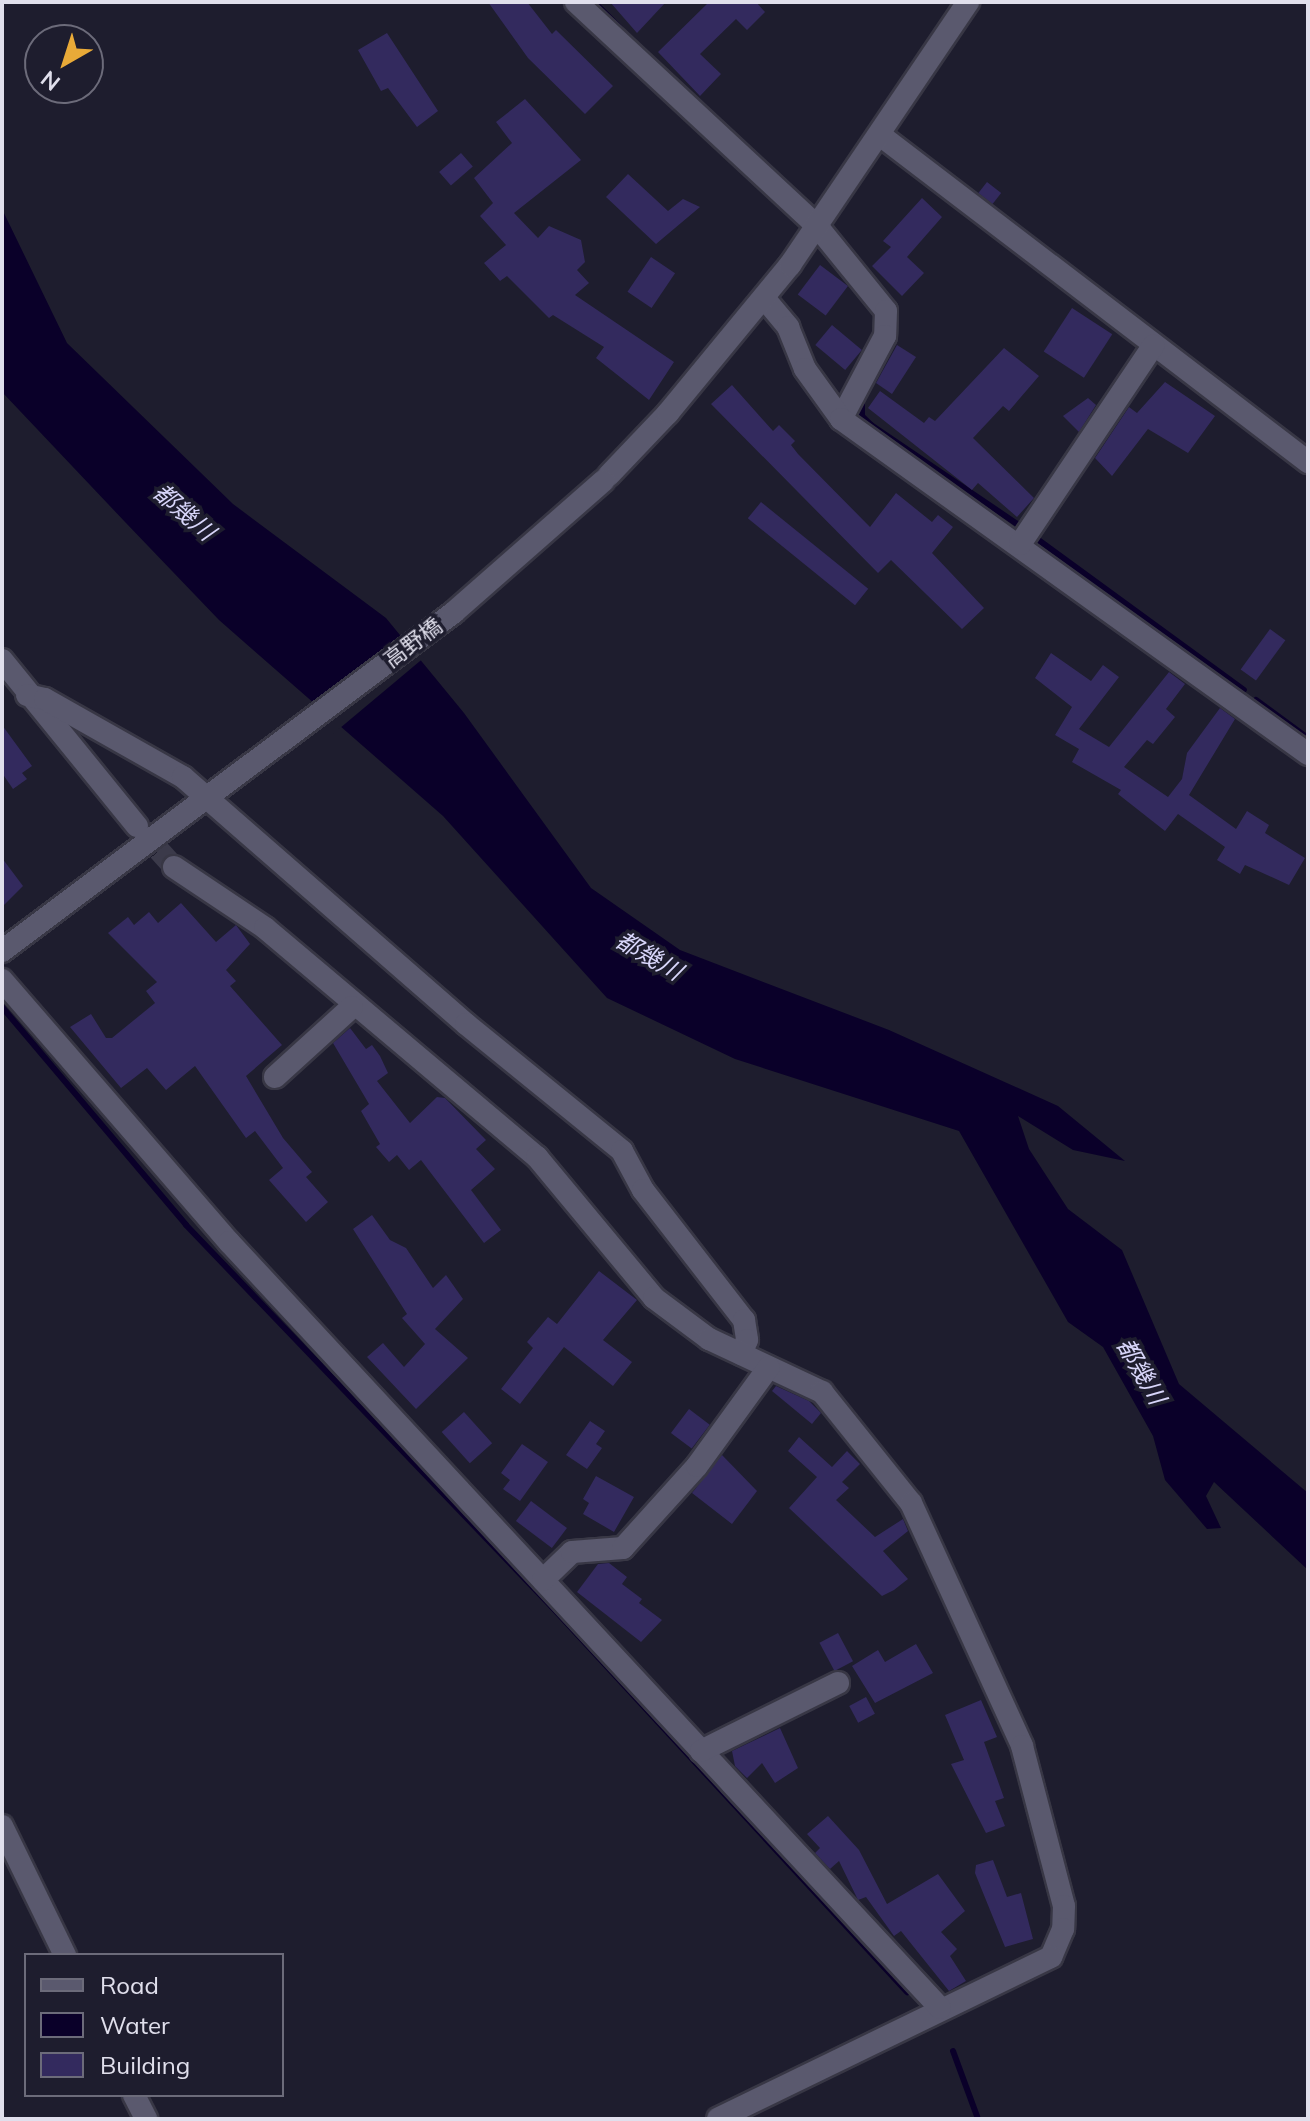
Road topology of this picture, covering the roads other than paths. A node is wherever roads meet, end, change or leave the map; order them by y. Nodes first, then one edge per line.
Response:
1 (576, 2) edge
2 (968, 2) edge
3 (880, 135) junction
4 (817, 226) junction
5 (764, 298) junction
6 (1153, 346) junction
7 (841, 419) junction
8 (1308, 462) edge
9 (1020, 544) junction
10 (2, 660) edge
11 (27, 695) junction
12 (1308, 754) edge
13 (212, 796) junction
14 (137, 826) tunnel mouth
15 (174, 867) tunnel mouth
16 (2, 951) edge
17 (2, 980) edge
18 (352, 1007) junction
19 (275, 1077) dead end
20 (741, 1354) junction
21 (769, 1367) junction
22 (543, 1580) junction
23 (838, 1683) dead end
24 (701, 1751) junction
25 (2, 1826) edge
26 (64, 1953) edge
27 (940, 2008) junction
28 (135, 2097) edge
29 (146, 2119) edge
30 (718, 2119) edge

1 - 4 street
2 - 3 street, 高野橋
3 - 4 street, 高野橋
3 - 6 street
4 - 5 street, 高野橋
4 - 7 street
5 - 7 street
5 - 13 street, 高野橋
6 - 8 street
6 - 9 street
7 - 9 street
9 - 12 street
10 - 11 street
11 - 13 street
11 - 14 street
13 - 16 street, 高野橋
13 - 20 street
15 - 18 street
17 - 22 street
18 - 19 street
18 - 20 street
20 - 21 street
21 - 22 street
21 - 27 street
22 - 24 street
23 - 24 street
24 - 27 street
25 - 26 street
27 - 30 street
28 - 29 street

